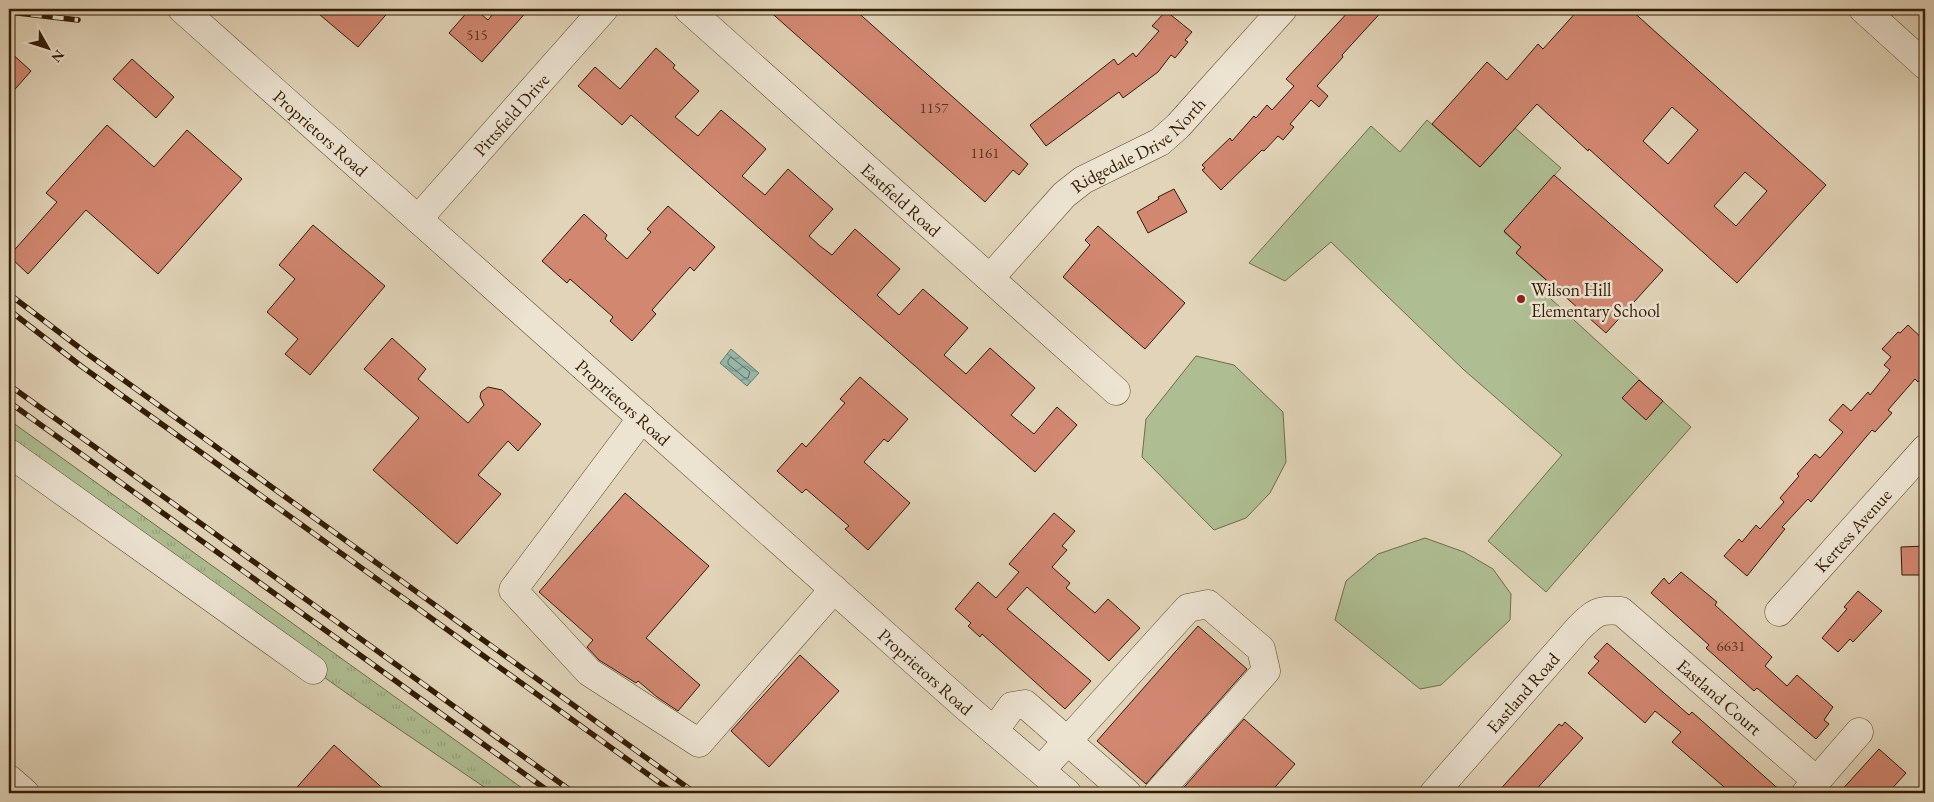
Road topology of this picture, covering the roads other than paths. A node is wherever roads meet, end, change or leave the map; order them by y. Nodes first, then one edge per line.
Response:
1 (182, 9) edge
2 (688, 9) edge
3 (1283, 9) edge
4 (1863, 9) edge
5 (595, 12) edge
6 (1925, 64) edge
7 (418, 219) junction
8 (990, 277) junction
9 (1116, 391) dead end
10 (642, 418) junction
11 (1924, 452) edge
12 (9, 453) edge
13 (834, 589) junction
14 (1622, 611) joint
15 (1779, 612) dead end
16 (313, 670) dead end
17 (994, 731) junction
18 (1859, 732) dead end
19 (1067, 740) junction
20 (1041, 770) junction
21 (9, 779) edge
22 (1812, 787) edge
23 (25, 793) edge
24 (1067, 793) edge
25 (1127, 793) edge
26 (1158, 793) edge
27 (1434, 793) edge

1 - 7 street, Proprietors Road
2 - 8 street, Eastfield Road
3 - 8 street, Ridgedale Drive North
4 - 6 street
5 - 7 street, Pittsfield Drive
7 - 10 street, Proprietors Road
8 - 9 street, Eastfield Road
10 - 13 street, Proprietors Road
10 - 13 street
11 - 15 street, Kertess Avenue
12 - 16 street
13 - 17 street, Proprietors Road
14 - 22 street, Eastland Court
14 - 27 street, Eastland Road
17 - 19 street
17 - 20 street, Proprietors Road
18 - 22 street, Eastland Court
19 - 20 street
19 - 25 street
19 - 26 street
20 - 24 street, Proprietors Road
21 - 23 street

